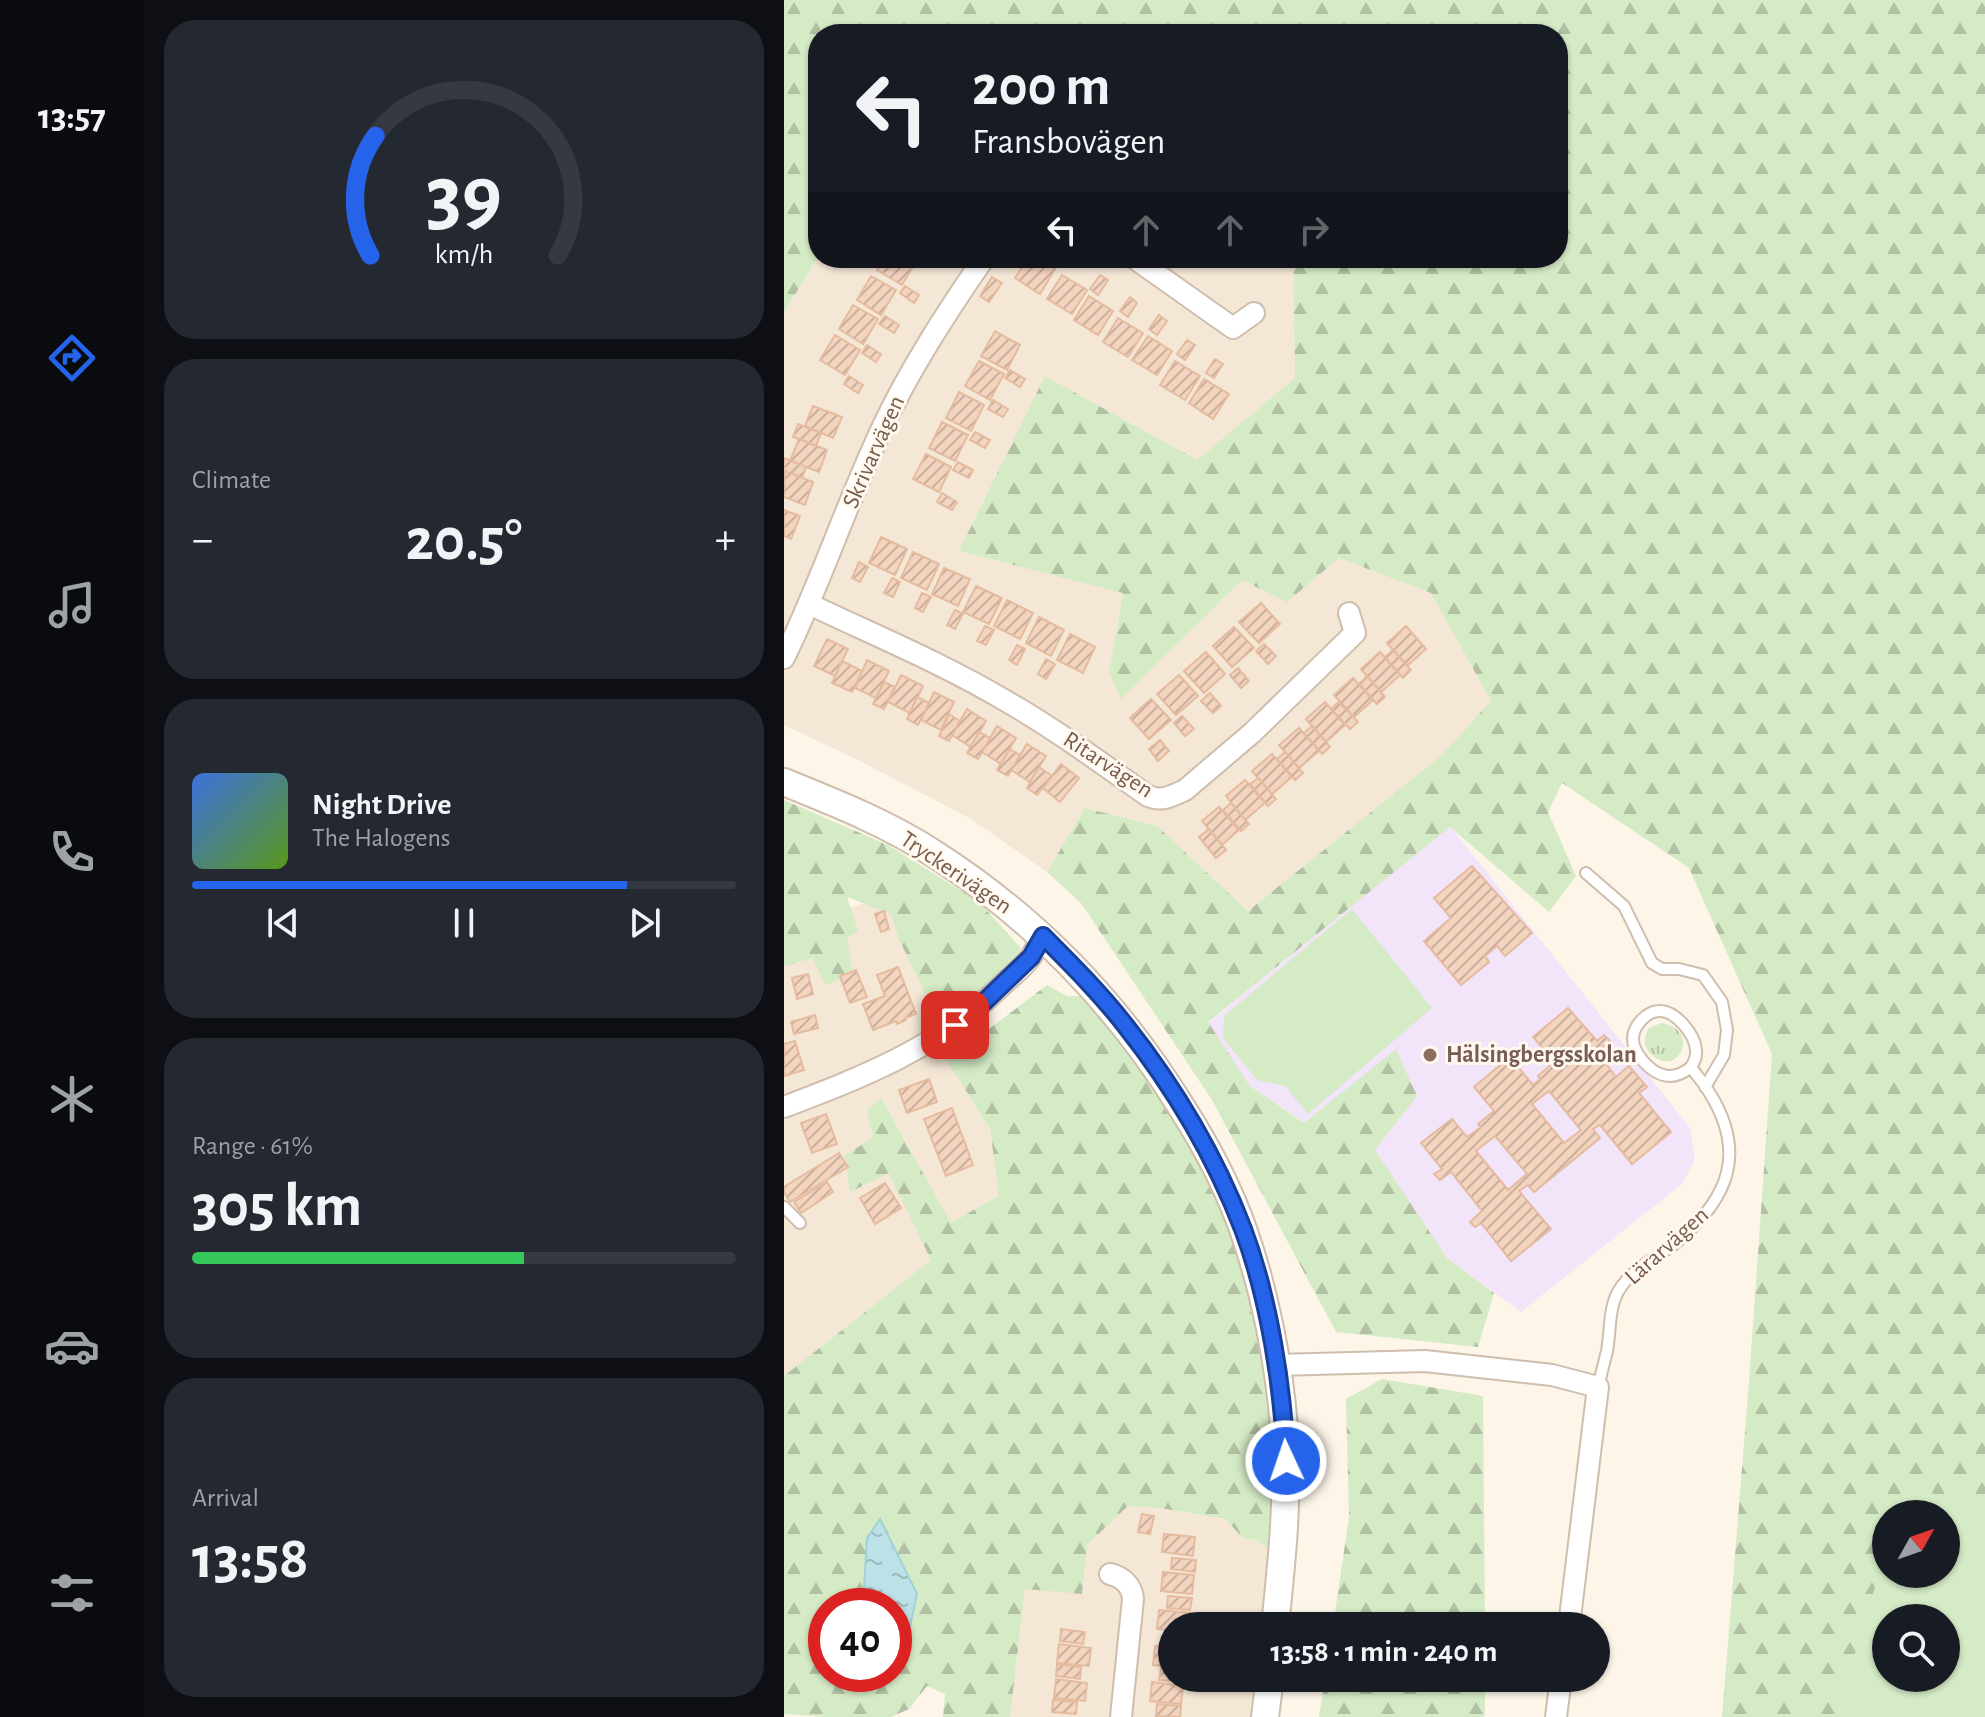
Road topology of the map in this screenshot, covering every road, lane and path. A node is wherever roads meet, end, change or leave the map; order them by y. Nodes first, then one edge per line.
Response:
1 (977, 268) edge
2 (1148, 268) edge
3 (1254, 313) dead end
4 (809, 604) junction
5 (1349, 613) dead end
6 (784, 658) edge
7 (784, 782) edge
8 (1586, 873) dead end
9 (1043, 936) junction
10 (1691, 1067) junction
11 (1705, 1087) junction
12 (784, 1107) edge
13 (784, 1207) edge
14 (800, 1223) dead end
15 (1276, 1365) junction
16 (1598, 1387) junction
17 (1110, 1574) dead end
18 (1276, 1612) edge
19 (1571, 1612) edge
20 (1268, 1692) edge
21 (1559, 1692) edge
22 (1121, 1717) edge
23 (1265, 1717) edge
24 (1556, 1717) edge

1 - 4 street, Skrivarvägen
2 - 3 street
4 - 5 street, Ritarvägen
4 - 6 street, Skrivarvägen
7 - 9 street, Tryckerivägen
8 - 11 lane
9 - 12 street
9 - 15 street, Tryckerivägen
10 - 10 lane, Lärarvägen
10 - 11 lane, Lärarvägen
11 - 16 lane, Lärarvägen
13 - 14 lane
15 - 16 street
15 - 18 street, Tryckerivägen
16 - 19 street, Lärarvägen
17 - 22 street
20 - 23 street
21 - 24 street

